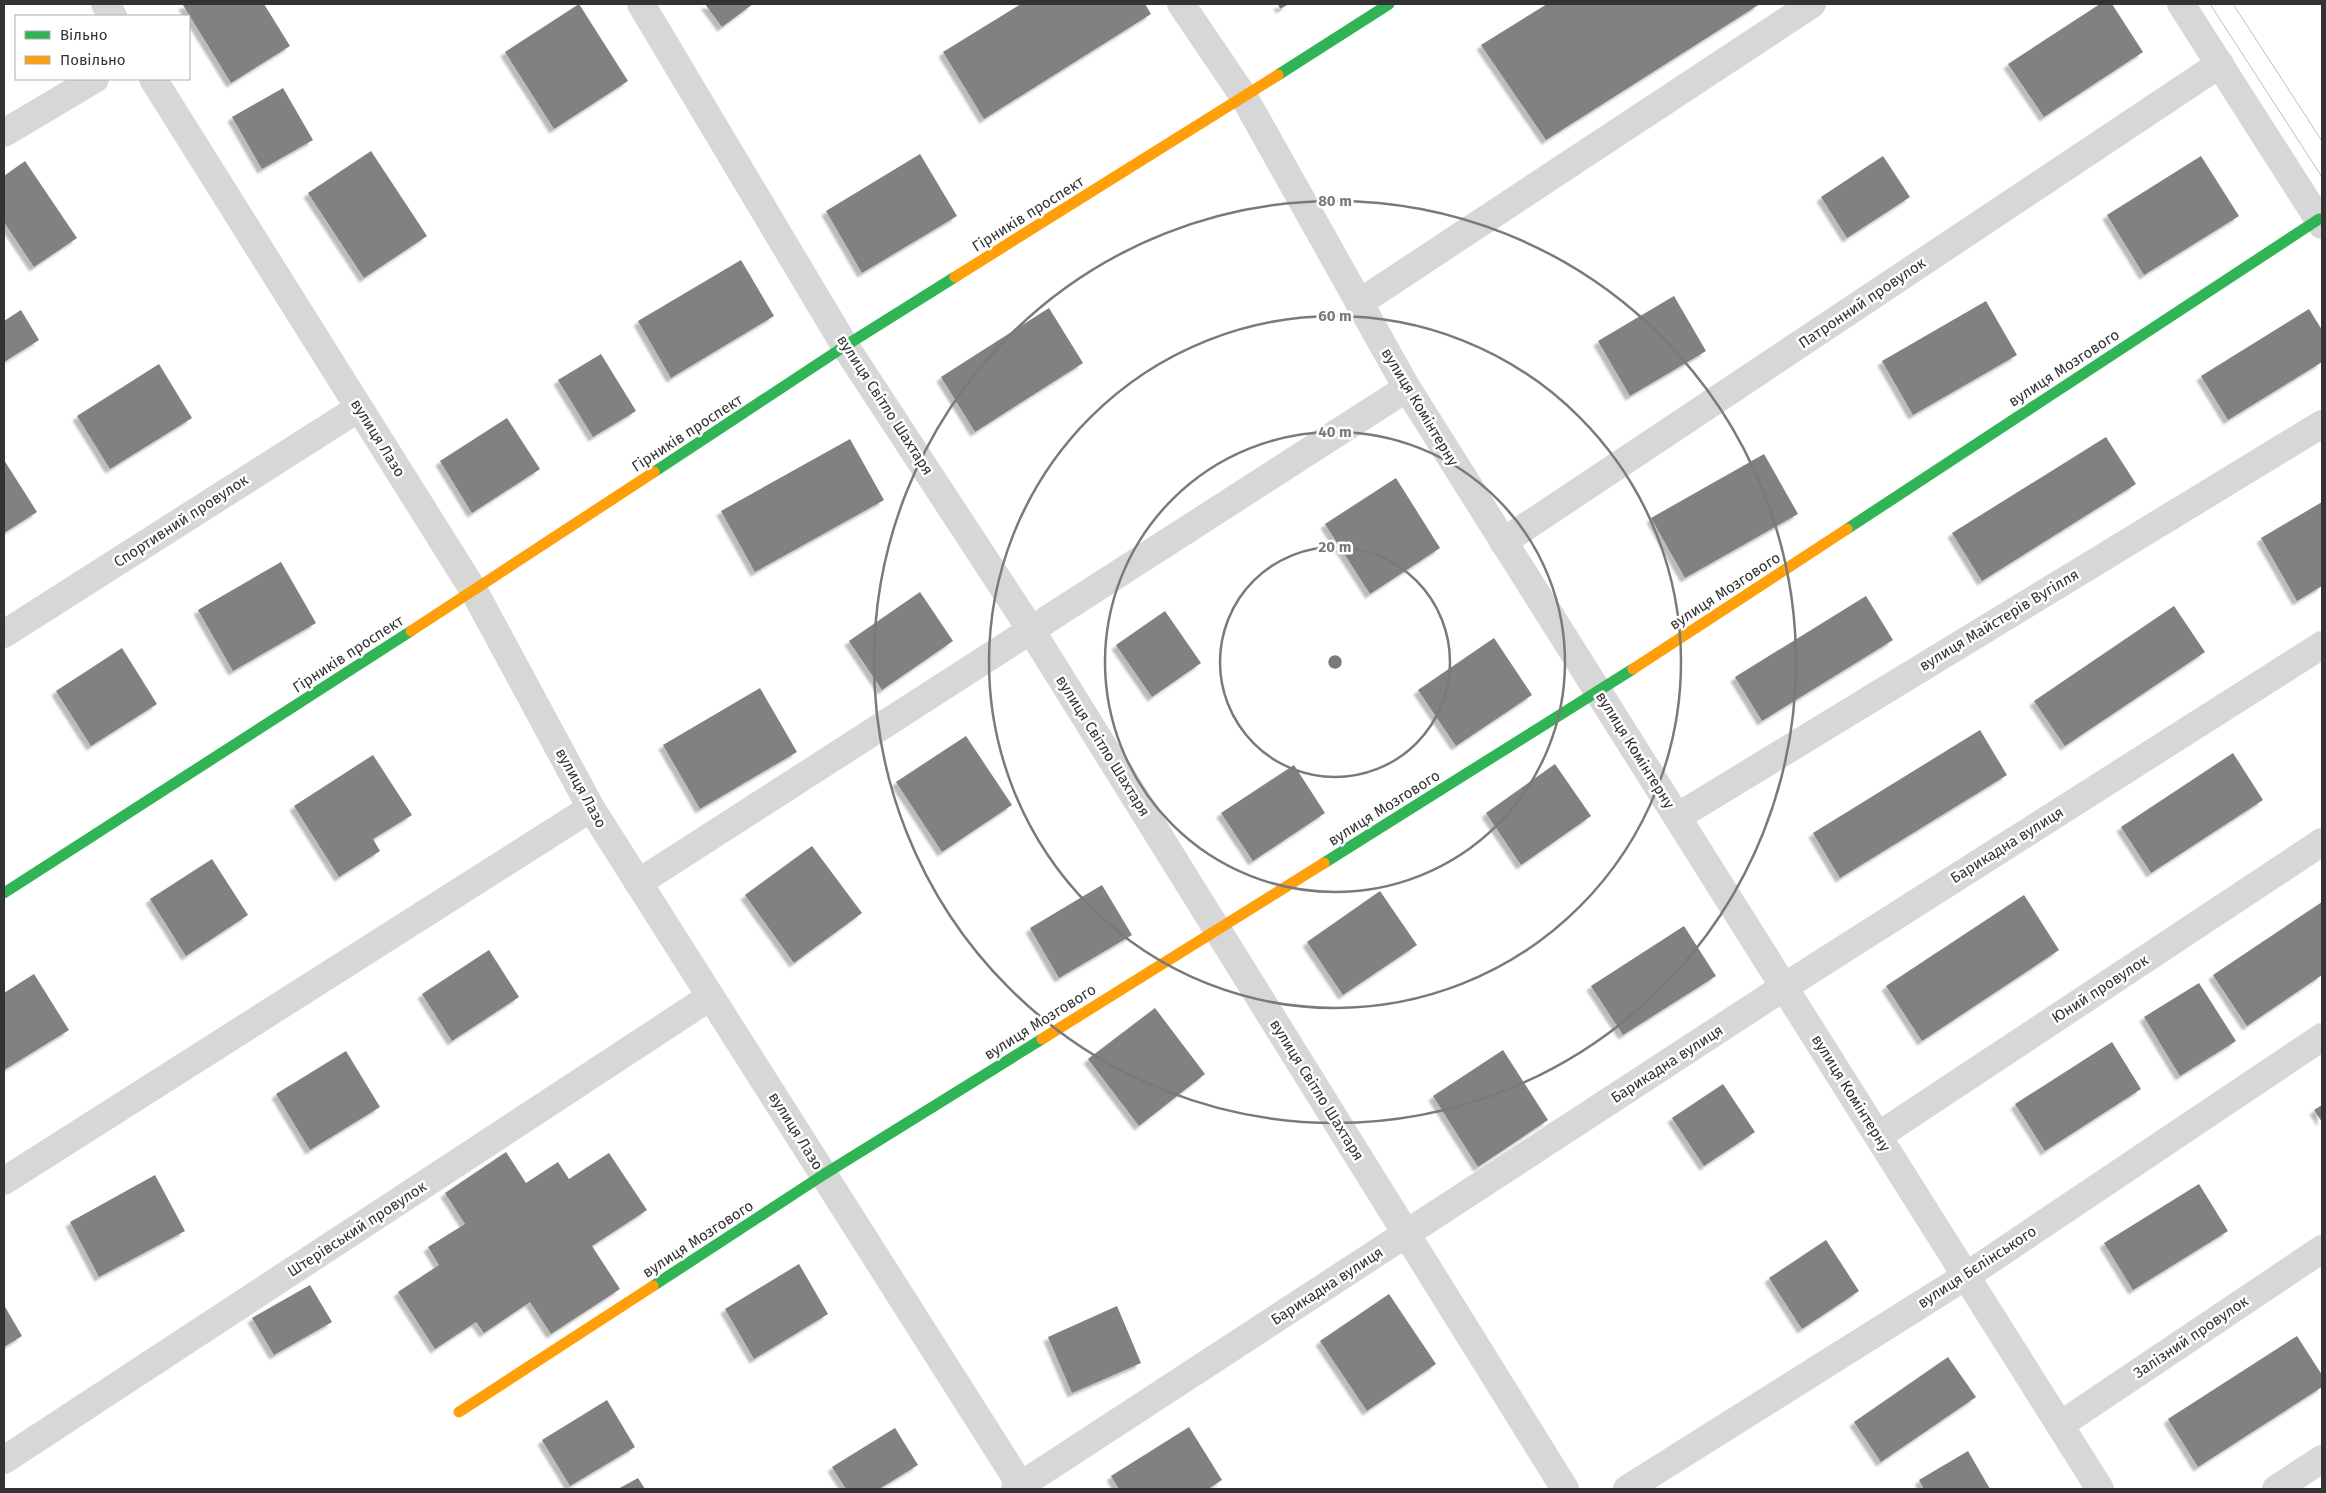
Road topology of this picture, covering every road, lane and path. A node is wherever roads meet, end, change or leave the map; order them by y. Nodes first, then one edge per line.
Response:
1 (105, 4) edge
2 (641, 4) edge
3 (1181, 4) edge
4 (1389, 4) edge
5 (1812, 4) edge
6 (2181, 4) edge
7 (112, 15) edge
8 (2220, 64) junction
9 (93, 80) edge
10 (154, 80) edge
11 (1244, 97) junction
12 (4, 133) edge
13 (2320, 222) edge
14 (1359, 303) junction
15 (845, 346) junction
16 (1407, 388) junction
17 (359, 408) junction
18 (2322, 424) edge
19 (1504, 542) junction
20 (474, 591) junction
21 (1032, 630) junction
22 (4, 634) edge
23 (2322, 645) edge
24 (1598, 692) junction
25 (590, 808) junction
26 (1677, 817) junction
27 (2322, 842) edge
28 (638, 883) junction
29 (4, 893) edge
30 (1217, 930) junction
31 (1784, 987) junction
32 (710, 997) junction
33 (2322, 1037) edge
34 (1878, 1136) junction
35 (824, 1175) junction
36 (4, 1181) edge
37 (1406, 1234) junction
38 (2322, 1249) edge
39 (1966, 1276) junction
40 (459, 1412) dead end
41 (2060, 1426) junction
42 (2322, 1459) edge
43 (4, 1460) edge
44 (1020, 1488) edge
45 (1565, 1489) edge
46 (1628, 1489) edge
47 (2100, 1489) edge
48 (2276, 1489) edge

1 - 7 street
2 - 15 street, вулиця Світло Шахтаря
3 - 11 street, вулиця Комінтерну
4 - 11 street, Гірників проспект
5 - 14 street
6 - 8 street
8 - 13 street
8 - 19 street, Патронний провулок
9 - 12 street
10 - 17 street, вулиця Лазо
11 - 14 street, вулиця Комінтерну
11 - 15 street, Гірників проспект
13 - 24 street, вулиця Мозгового
14 - 16 street, вулиця Комінтерну
15 - 20 street, Гірників проспект
15 - 21 street, вулиця Світло Шахтаря
16 - 19 street, вулиця Комінтерну
16 - 21 street
17 - 20 street, вулиця Лазо
17 - 22 street, Спортивний провулок
18 - 26 street, вулиця Майстерів Вугілля
19 - 24 street, вулиця Комінтерну
20 - 25 street, вулиця Лазо
20 - 29 street, Гірників проспект
21 - 28 street
21 - 30 street, вулиця Світло Шахтаря
23 - 31 street, Барикадна вулиця
24 - 26 street, вулиця Комінтерну
24 - 30 street, вулиця Мозгового
25 - 28 street, вулиця Лазо
25 - 36 street
26 - 31 street, вулиця Комінтерну
27 - 34 street, Юний провулок
28 - 32 street, вулиця Лазо
30 - 35 street, вулиця Мозгового
30 - 37 street, вулиця Світло Шахтаря
31 - 34 street, вулиця Комінтерну
31 - 37 street, Барикадна вулиця
32 - 35 street, вулиця Лазо
32 - 43 street, Штерівський провулок
33 - 39 street, вулиця Бєлінського
34 - 39 street, вулиця Комінтерну
35 - 40 street, вулиця Мозгового
35 - 44 street, вулиця Лазо
37 - 44 street, Барикадна вулиця
37 - 45 street, вулиця Світло Шахтаря
38 - 41 street, Залізний провулок
39 - 41 street, вулиця Комінтерну
39 - 46 street, вулиця Бєлінського
41 - 47 street, вулиця Комінтерну
42 - 48 street

